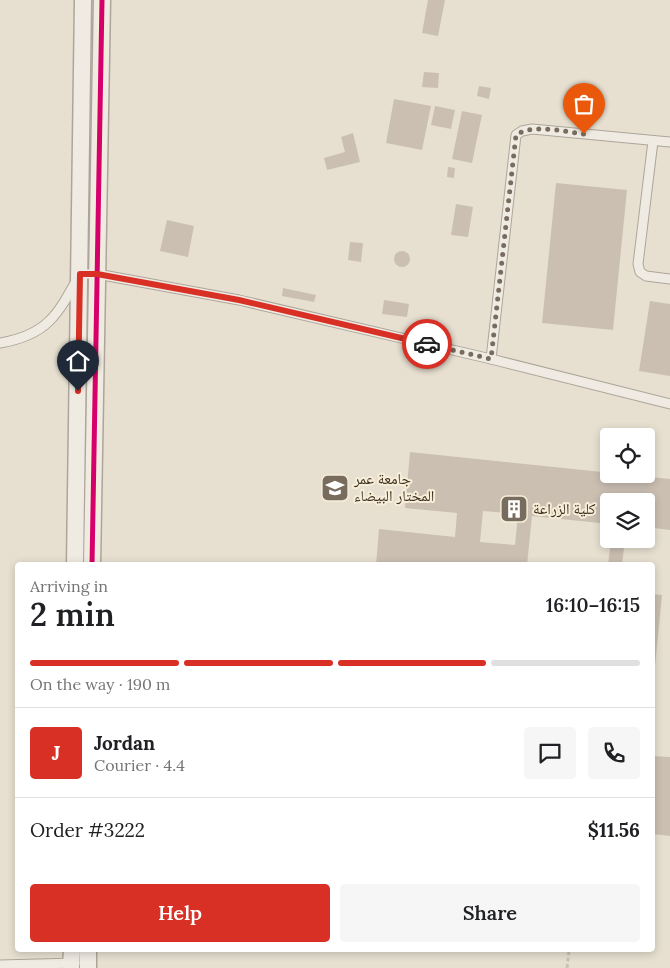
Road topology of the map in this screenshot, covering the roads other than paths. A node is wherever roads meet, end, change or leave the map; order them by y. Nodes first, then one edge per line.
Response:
1 (83, 0) edge
2 (102, 0) edge
3 (653, 141) junction
4 (670, 142) edge
5 (80, 274) junction
6 (97, 274) junction
7 (670, 279) edge
8 (0, 343) edge
9 (491, 359) junction
10 (670, 404) edge
11 (75, 562) edge
12 (92, 562) edge
13 (80, 960) edge
14 (0, 965) edge

1 - 5 street
2 - 6 street
3 - 4 lane
3 - 7 lane
3 - 9 lane
5 - 6 lane
5 - 8 lane
5 - 11 street
6 - 9 lane
6 - 12 street
9 - 10 lane
13 - 14 lane

